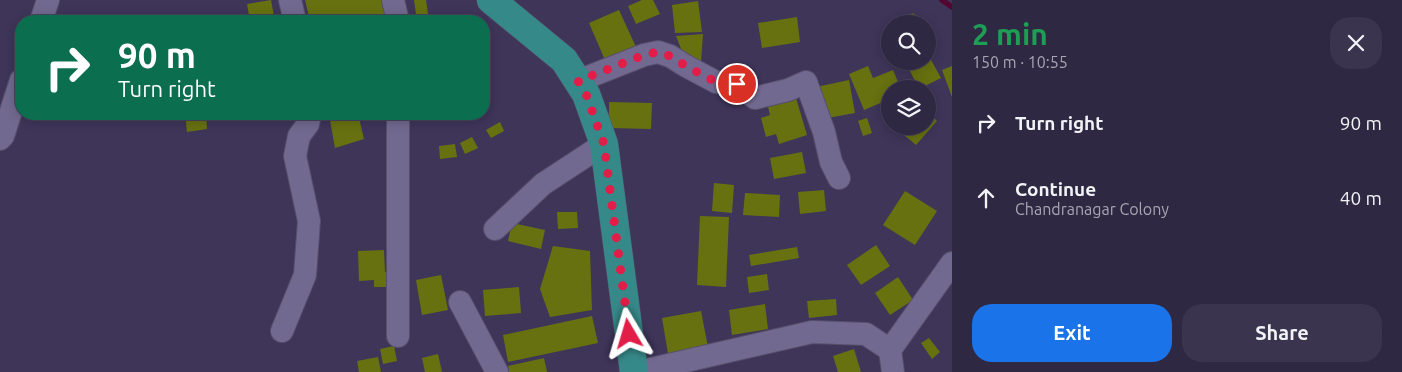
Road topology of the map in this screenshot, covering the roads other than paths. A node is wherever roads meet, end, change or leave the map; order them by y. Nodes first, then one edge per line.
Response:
1 (48, 0) edge
2 (290, 0) edge
3 (393, 0) edge
4 (491, 0) edge
5 (43, 15) edge
6 (294, 15) edge
7 (397, 15) edge
8 (578, 81) junction
9 (15, 99) edge
10 (309, 120) edge
11 (398, 120) edge
12 (0, 139) edge
13 (604, 144) junction
14 (839, 178) dead end
15 (495, 229) dead end
16 (950, 270) edge
17 (460, 302) dead end
18 (282, 332) dead end
19 (398, 336) dead end
20 (890, 350) junction
21 (497, 372) edge
22 (636, 372) edge
23 (893, 372) edge

1 - 5 street
2 - 6 street
3 - 7 street
4 - 8 main road
8 - 13 main road
8 - 14 street
9 - 12 street
10 - 18 street
11 - 19 street
13 - 15 street
13 - 22 main road
16 - 20 street
17 - 21 street
20 - 22 street
20 - 23 street

